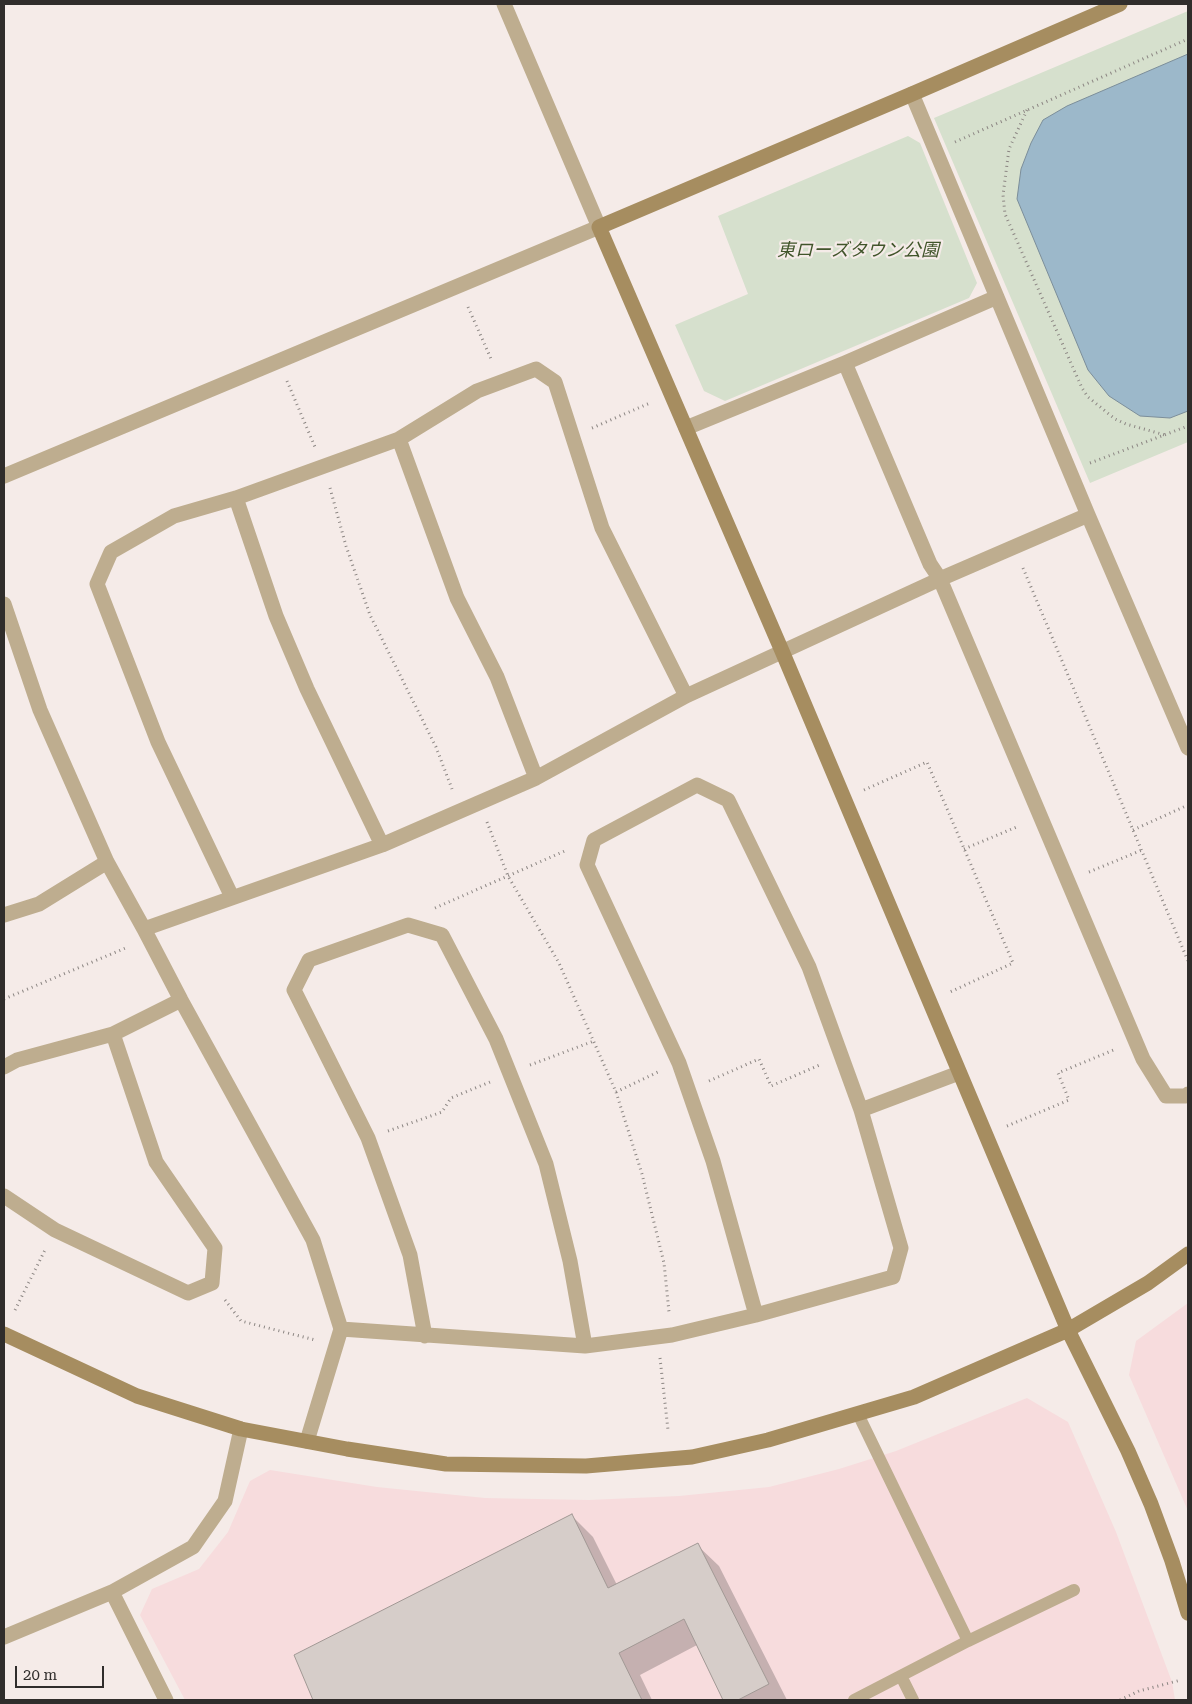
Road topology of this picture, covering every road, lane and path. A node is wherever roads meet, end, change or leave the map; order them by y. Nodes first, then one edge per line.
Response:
1 (504, 4) edge
2 (1120, 4) edge
3 (1188, 39) edge
4 (912, 94) junction
5 (1027, 110) junction
6 (936, 150) junction
7 (599, 227) junction
8 (458, 286) junction
9 (996, 297) junction
10 (279, 361) junction
11 (845, 363) junction
12 (501, 382) junction
13 (650, 404) dead end
14 (1188, 426) edge
15 (686, 428) junction
16 (1165, 435) junction
17 (573, 436) junction
18 (399, 439) junction
19 (324, 466) junction
20 (1070, 471) junction
21 (4, 476) edge
22 (236, 498) junction
23 (1088, 515) junction
24 (1014, 547) junction
25 (940, 579) junction
26 (4, 604) edge
27 (782, 652) junction
28 (686, 696) junction
29 (1188, 748) edge
30 (536, 778) junction
31 (863, 790) dead end
32 (1188, 805) edge
33 (460, 811) junction
34 (1040, 817) junction
35 (487, 822) dead end
36 (1133, 830) junction
37 (594, 840) junction
38 (382, 845) junction
39 (964, 849) junction
40 (1142, 850) junction
41 (107, 862) junction
42 (508, 876) junction
43 (1068, 881) junction
44 (232, 898) junction
45 (4, 915) edge
46 (427, 930) junction
47 (146, 934) junction
48 (1188, 961) edge
49 (947, 993) dead end
50 (4, 998) edge
51 (180, 1000) junction
52 (113, 1034) junction
53 (594, 1041) junction
54 (1135, 1041) junction
55 (841, 1056) junction
56 (678, 1063) junction
57 (4, 1067) edge
58 (510, 1073) junction
59 (959, 1073) junction
60 (688, 1090) junction
61 (616, 1092) junction
62 (1188, 1094) edge
63 (861, 1110) junction
64 (1004, 1127) dead end
65 (368, 1138) junction
66 (4, 1196) edge
67 (55, 1230) junction
68 (1188, 1254) edge
69 (212, 1282) junction
70 (15, 1310) dead end
71 (756, 1315) junction
72 (341, 1329) junction
73 (1068, 1330) junction
74 (4, 1334) edge
75 (424, 1336) junction
76 (665, 1336) junction
77 (335, 1346) junction
78 (586, 1346) junction
79 (858, 1414) junction
80 (241, 1429) junction
81 (668, 1430) dead end
82 (306, 1441) junction
83 (1074, 1590) dead end
84 (112, 1592) junction
85 (1188, 1613) edge
86 (4, 1637) edge
87 (968, 1641) junction
88 (900, 1676) junction
89 (1181, 1680) dead end
90 (166, 1700) edge
91 (854, 1700) edge
92 (913, 1700) edge
93 (1120, 1700) edge

1 - 7 street
2 - 4 street
3 - 5 path
4 - 6 street
4 - 7 street
5 - 6 path
5 - 16 path
6 - 9 street
7 - 8 street
7 - 15 street
8 - 10 street
8 - 12 path
9 - 11 street
9 - 20 street
10 - 19 path
10 - 21 street
11 - 15 street
11 - 25 street
12 - 17 street
12 - 18 street
13 - 17 path
14 - 16 path
15 - 27 street
16 - 20 path
17 - 28 street
18 - 19 street
18 - 30 street
19 - 22 street
19 - 33 path
20 - 23 street
22 - 38 street
22 - 44 street
23 - 24 street
23 - 29 street
24 - 25 street
24 - 36 path
25 - 27 street
25 - 34 street
26 - 41 street
27 - 28 street
27 - 59 street
28 - 30 street
30 - 33 street
31 - 39 path
32 - 36 path
33 - 38 street
34 - 39 path
34 - 43 street
35 - 42 path
36 - 40 path
37 - 42 path
37 - 55 street
37 - 56 street
38 - 44 street
39 - 49 path
40 - 43 path
40 - 48 path
41 - 45 street
41 - 47 street
42 - 46 path
42 - 53 path
43 - 54 street
44 - 47 street
46 - 58 street
46 - 65 street
47 - 50 path
47 - 51 street
51 - 52 street
51 - 72 street
52 - 57 street
52 - 69 street
53 - 58 path
53 - 61 path
54 - 62 street
54 - 64 path
55 - 60 path
55 - 63 street
56 - 60 street
56 - 61 path
58 - 65 path
58 - 78 street
59 - 63 street
59 - 73 street
60 - 71 street
61 - 76 path
63 - 71 street
65 - 75 street
66 - 67 street
67 - 69 street
67 - 70 path
68 - 73 street
69 - 77 path
71 - 76 street
72 - 75 street
72 - 77 street
73 - 79 street
73 - 85 street
74 - 80 street
75 - 78 street
76 - 78 street
76 - 81 path
77 - 82 street
79 - 82 street
79 - 87 lane
80 - 82 street
80 - 84 street
83 - 87 lane
84 - 86 street
84 - 90 street
87 - 88 lane
88 - 91 lane
88 - 92 lane
89 - 93 path

